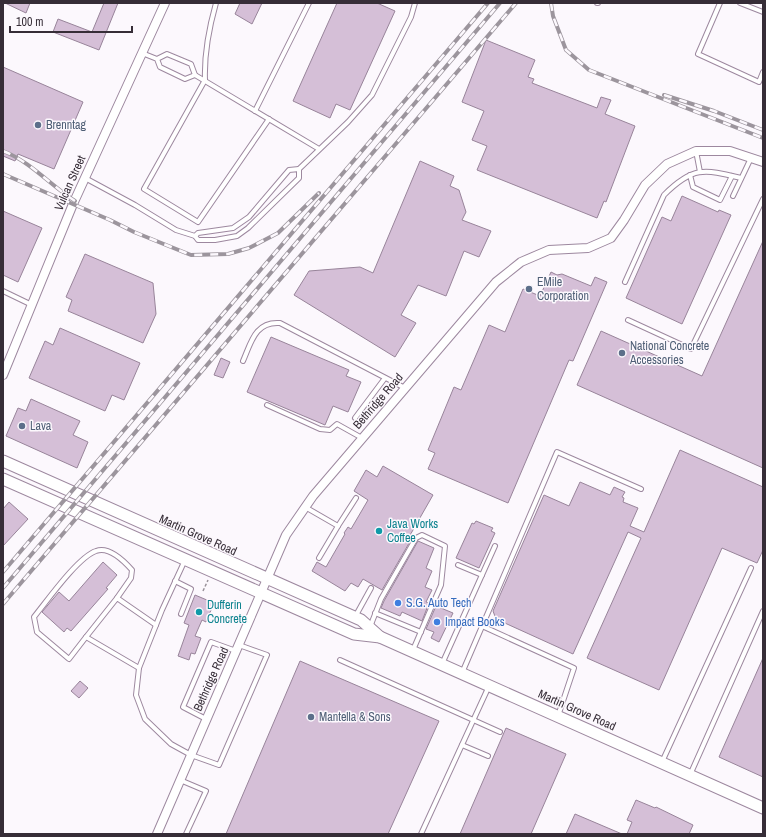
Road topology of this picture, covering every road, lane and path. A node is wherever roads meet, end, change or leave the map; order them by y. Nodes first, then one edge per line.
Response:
1 (165, 3) edge
2 (216, 3) edge
3 (309, 3) edge
4 (415, 3) edge
5 (720, 3) edge
6 (740, 3) edge
7 (763, 12) edge
8 (142, 53) junction
9 (157, 59) junction
10 (763, 72) edge
11 (195, 75) junction
12 (205, 80) junction
13 (255, 111) junction
14 (269, 119) junction
15 (319, 149) junction
16 (696, 151) junction
17 (751, 157) junction
18 (763, 162) edge
19 (300, 169) junction
20 (700, 172) junction
21 (690, 175) junction
22 (732, 176) junction
23 (85, 178) junction
24 (741, 178) junction
25 (733, 196) dead end
26 (763, 199) edge
27 (195, 236) junction
28 (625, 282) dead end
29 (3, 291) edge
30 (32, 305) junction
31 (628, 320) dead end
32 (243, 361) dead end
33 (3, 375) edge
34 (385, 378) junction
35 (405, 388) junction
36 (267, 405) dead end
37 (355, 418) dead end
38 (362, 438) junction
39 (3, 461) edge
40 (3, 479) edge
41 (641, 490) dead end
42 (356, 498) dead end
43 (305, 507) junction
44 (338, 526) junction
45 (495, 546) dead end
46 (319, 558) dead end
47 (185, 560) junction
48 (458, 565) dead end
49 (751, 568) dead end
50 (482, 575) junction
51 (267, 579) junction
52 (209, 580) dead end
53 (175, 581) junction
54 (371, 588) dead end
55 (203, 591) dead end
56 (261, 593) junction
57 (117, 598) junction
58 (763, 611) edge
59 (376, 613) junction
60 (181, 614) dead end
61 (354, 617) junction
62 (156, 624) junction
63 (482, 626) junction
64 (370, 628) junction
65 (421, 632) junction
66 (380, 636) junction
67 (86, 637) junction
68 (238, 648) junction
69 (412, 651) junction
70 (340, 660) dead end
71 (442, 664) junction
72 (139, 668) junction
73 (462, 673) junction
74 (489, 685) junction
75 (558, 716) junction
76 (206, 719) junction
77 (474, 720) junction
78 (500, 732) dead end
79 (462, 745) junction
80 (191, 755) junction
81 (488, 756) dead end
82 (662, 763) junction
83 (690, 775) junction
84 (180, 780) junction
85 (763, 808) edge
86 (157, 834) edge
87 (186, 834) edge
88 (421, 834) edge

1 - 8 street, Vulcan Street
2 - 12 lane
3 - 13 lane
4 - 15 lane
5 - 10 lane
6 - 7 lane
8 - 9 lane
8 - 23 street, Vulcan Street
9 - 11 lane
9 - 11 lane
11 - 12 lane
12 - 13 lane
12 - 14 lane
13 - 14 lane
14 - 15 lane
15 - 19 lane
16 - 17 street, Bethridge Road
16 - 20 lane
16 - 35 street, Bethridge Road
17 - 18 street, Bethridge Road
17 - 24 lane
19 - 27 lane
19 - 27 lane
20 - 21 lane
20 - 22 lane
21 - 22 lane
21 - 28 lane
22 - 24 lane
23 - 27 lane
23 - 30 street, Vulcan Street
24 - 25 lane
26 - 31 lane
29 - 30 lane
30 - 33 street, Vulcan Street
32 - 34 lane
34 - 35 lane
34 - 37 lane
35 - 38 street, Bethridge Road
36 - 38 lane
38 - 43 street, Bethridge Road
39 - 51 main road, Martin Grove Road
40 - 47 main road, Martin Grove Road
41 - 63 lane
42 - 44 lane
43 - 44 lane
43 - 51 street, Bethridge Road
44 - 46 lane
45 - 50 lane
47 - 53 lane
47 - 56 main road, Martin Grove Road
48 - 50 lane
49 - 82 lane
50 - 71 lane
51 - 56 street, Bethridge Road
51 - 61 main road, Martin Grove Road
52 - 55 path
53 - 60 lane
53 - 62 lane
54 - 61 lane
56 - 66 main road, Martin Grove Road
56 - 68 street, Bethridge Road
57 - 62 lane
57 - 67 lane
57 - 67 lane
58 - 83 lane
59 - 64 lane
59 - 65 lane
59 - 65 lane
61 - 64 main road, Martin Grove Road
62 - 72 lane
63 - 73 lane
63 - 75 lane
64 - 66 main road, Martin Grove Road
65 - 69 lane
66 - 69 main road, Martin Grove Road
67 - 72 lane
68 - 76 street, Bethridge Road
68 - 76 lane
68 - 80 lane
69 - 71 main road, Martin Grove Road
70 - 77 lane
71 - 73 main road, Martin Grove Road
72 - 80 lane
73 - 74 main road, Martin Grove Road
74 - 75 main road, Martin Grove Road
74 - 77 lane
75 - 82 main road, Martin Grove Road
76 - 80 street, Bethridge Road
77 - 78 lane
77 - 79 lane
79 - 81 lane
79 - 88 lane
80 - 84 street, Bethridge Road
82 - 83 main road, Martin Grove Road
83 - 85 main road, Martin Grove Road
84 - 86 street, Bethridge Road
84 - 87 lane

